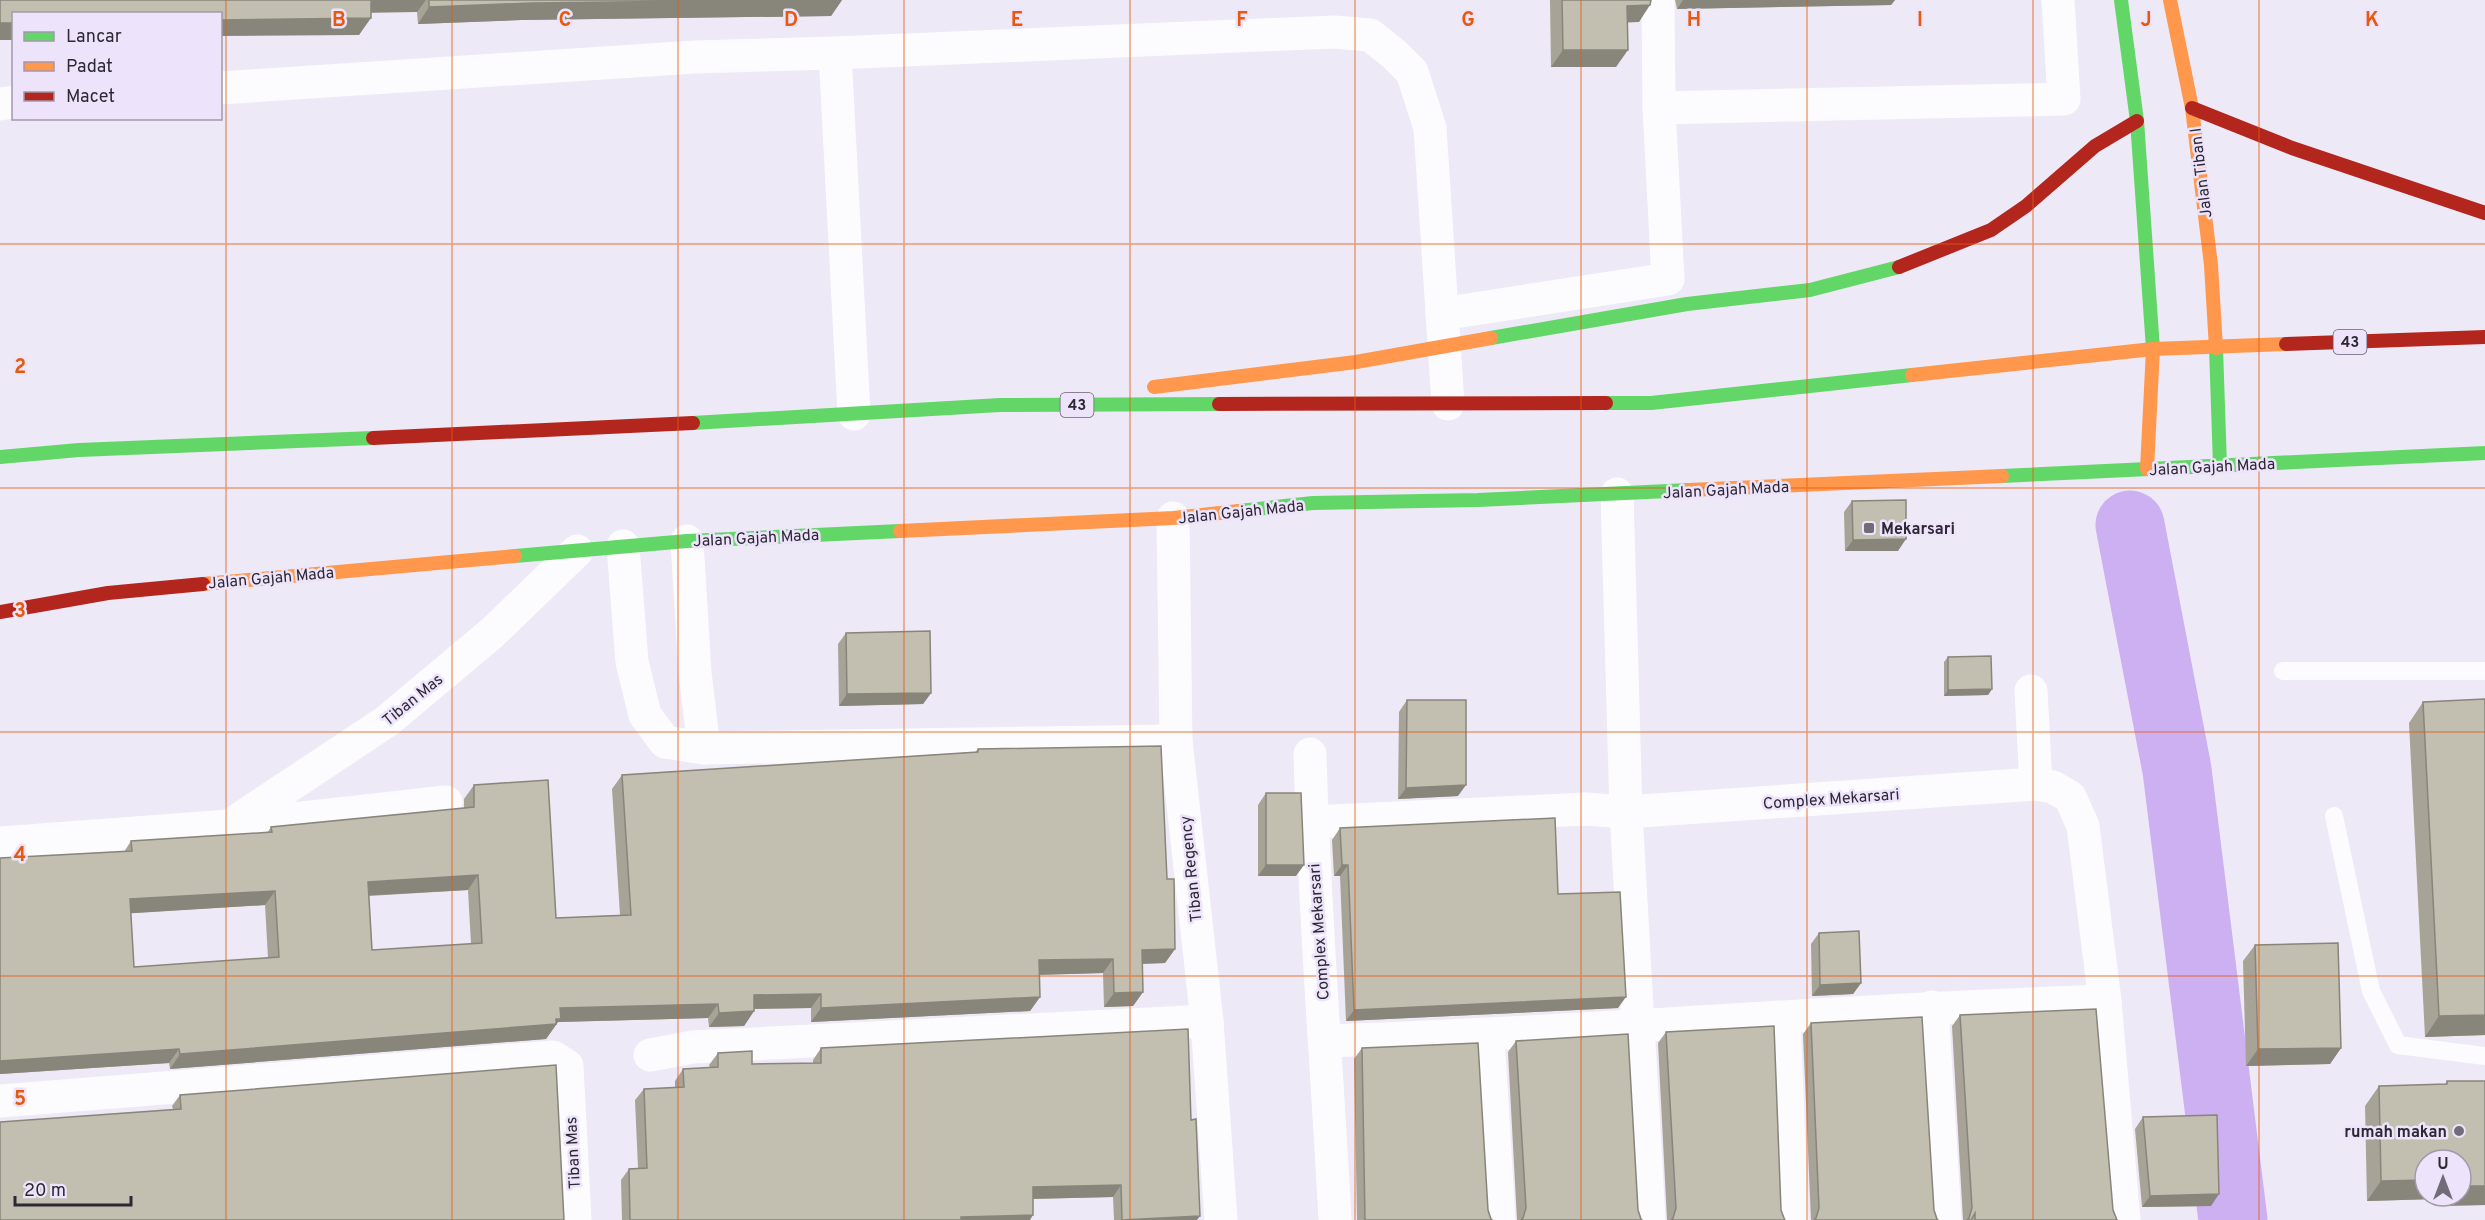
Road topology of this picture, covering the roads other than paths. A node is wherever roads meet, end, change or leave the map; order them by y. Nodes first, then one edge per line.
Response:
1 (1658, 0) edge
2 (2058, 0) edge
3 (2121, 0) edge
4 (2170, 0) edge
5 (835, 53) junction
6 (222, 88) edge
7 (1659, 108) junction
8 (2192, 108) junction
9 (2137, 121) junction
10 (2485, 213) edge
11 (1444, 330) junction
12 (2485, 337) edge
13 (2216, 348) junction
14 (2153, 349) junction
15 (1448, 404) junction
16 (1000, 405) junction
17 (854, 414) junction
18 (2485, 453) edge
19 (0, 457) edge
20 (2220, 466) junction
21 (2147, 469) junction
22 (1617, 494) junction
23 (1173, 518) junction
24 (687, 540) junction
25 (623, 546) junction
26 (577, 551) junction
27 (0, 612) edge
28 (2283, 671) dead end
29 (2485, 671) edge
30 (2031, 691) dead end
31 (1176, 741) junction
32 (704, 748) junction
33 (1310, 754) dead end
34 (2036, 784) junction
35 (446, 802) dead end
36 (1626, 812) junction
37 (2334, 816) dead end
38 (1311, 822) junction
39 (229, 826) junction
40 (0, 843) edge
41 (2105, 1001) junction
42 (1932, 1007) junction
43 (1784, 1018) junction
44 (1207, 1021) junction
45 (1637, 1027) junction
46 (1488, 1036) junction
47 (1326, 1041) junction
48 (650, 1054) dead end
49 (2485, 1056) edge
50 (0, 1101) edge
51 (575, 1220) edge
52 (1221, 1220) edge
53 (1335, 1220) edge
54 (1499, 1220) edge
55 (1649, 1220) edge
56 (1792, 1220) edge
57 (1945, 1220) edge
58 (2124, 1220) edge

1 - 7 street
2 - 7 street
3 - 9 main road
4 - 8 main road, Jalan Tiban I
5 - 6 street
5 - 11 street
5 - 17 street
7 - 11 street
8 - 10 main road
8 - 13 main road, Jalan Tiban I
9 - 11 main road
9 - 14 main road
11 - 15 street
11 - 16 main road
12 - 13 main road, 43
13 - 14 main road
13 - 20 main road, Jalan Tiban I
14 - 15 main road, 43
14 - 21 main road
15 - 16 main road, 43
16 - 17 main road, 43
17 - 19 main road, 43
18 - 20 main road, Jalan Gajah Mada
20 - 21 main road, Jalan Gajah Mada
21 - 22 main road, Jalan Gajah Mada
22 - 23 main road, Jalan Gajah Mada
22 - 36 street
23 - 24 main road, Jalan Gajah Mada
23 - 31 street, Tiban Regency
24 - 25 main road, Jalan Gajah Mada
24 - 32 street
25 - 26 main road, Jalan Gajah Mada
25 - 32 street
26 - 27 main road, Jalan Gajah Mada
26 - 39 street, Tiban Mas
28 - 29 lane
30 - 34 street
31 - 32 street
31 - 44 street, Tiban Regency
33 - 38 street, Complex Mekarsari
34 - 36 street, Complex Mekarsari
34 - 41 street, Complex Mekarsari
35 - 39 street, Tiban Mas
36 - 38 street, Complex Mekarsari
36 - 45 street
37 - 49 lane
38 - 47 street, Complex Mekarsari
39 - 40 street, Tiban Mas
41 - 42 street
41 - 58 street, Complex Mekarsari
42 - 43 street
42 - 57 street
43 - 45 street
43 - 56 street
44 - 48 street
44 - 52 street, Tiban Regency
45 - 46 street
45 - 55 street
46 - 47 street
46 - 54 street
47 - 53 street, Complex Mekarsari
50 - 51 street, Tiban Mas

